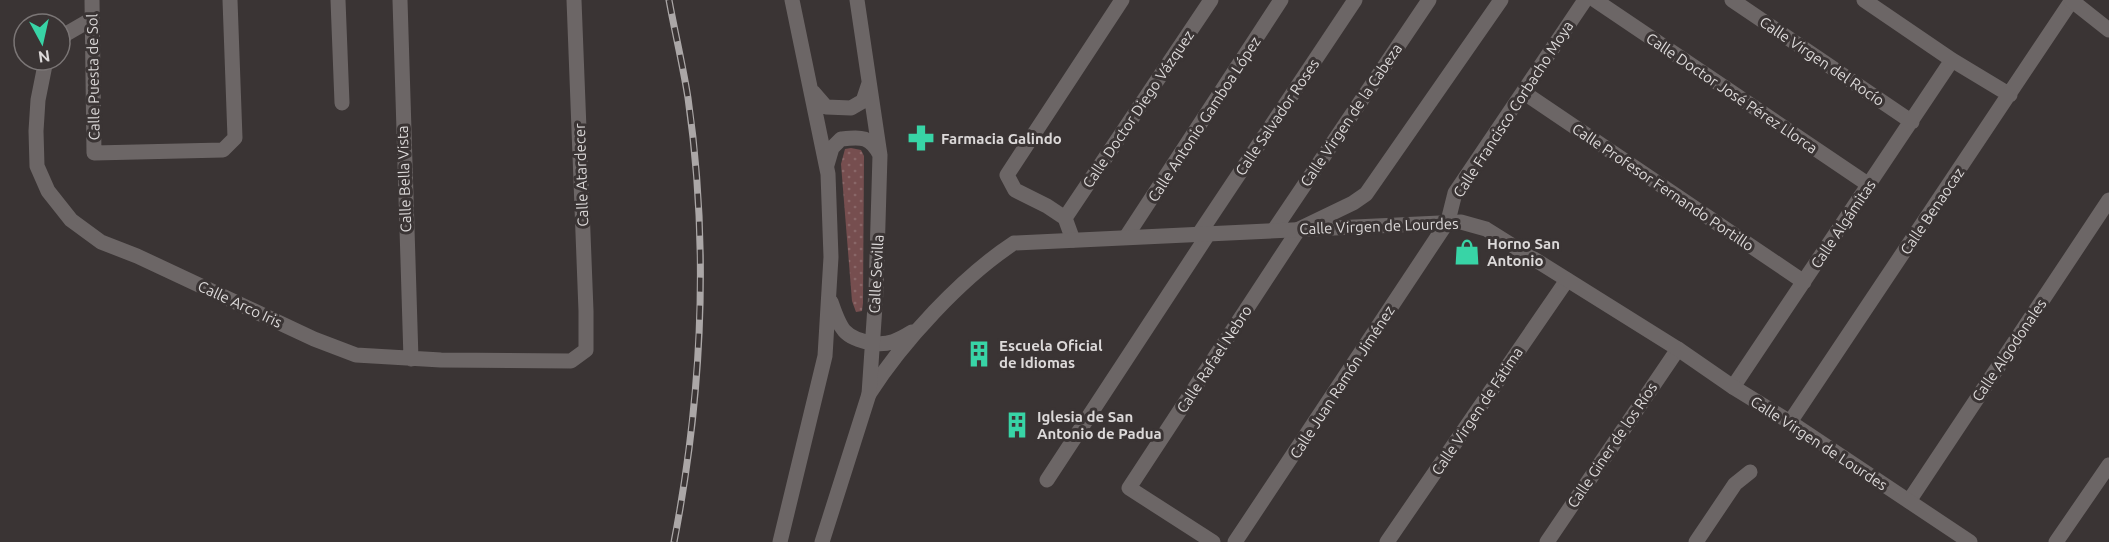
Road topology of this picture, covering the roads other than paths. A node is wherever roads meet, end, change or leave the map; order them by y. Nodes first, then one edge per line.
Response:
1 (92, 0) edge
2 (230, 0) edge
3 (338, 0) edge
4 (400, 0) edge
5 (574, 0) edge
6 (792, 0) edge
7 (857, 0) edge
8 (1122, 0) edge
9 (1211, 0) edge
10 (1281, 0) edge
11 (1355, 0) edge
12 (1429, 0) edge
13 (1501, 0) edge
14 (1585, 0) edge
15 (1595, 0) edge
16 (1732, 0) edge
17 (1864, 0) edge
18 (2071, 0) edge
19 (92, 20) junction
20 (72, 30) edge
21 (2109, 30) edge
22 (1952, 60) junction
23 (44, 72) edge
24 (869, 79) junction
25 (810, 87) junction
26 (1523, 92) junction
27 (2010, 95) junction
28 (342, 103) dead end
29 (1912, 122) junction
30 (880, 155) junction
31 (826, 166) junction
32 (1869, 186) junction
33 (2109, 200) edge
34 (1065, 218) junction
35 (1448, 221) junction
36 (1299, 229) junction
37 (1274, 230) junction
38 (1204, 233) junction
39 (1126, 237) junction
40 (1073, 240) junction
41 (1567, 280) junction
42 (1804, 282) junction
43 (829, 296) junction
44 (922, 325) junction
45 (872, 343) junction
46 (1678, 349) junction
47 (586, 350) joint
48 (411, 359) junction
49 (1733, 387) junction
50 (869, 394) junction
51 (1790, 422) junction
52 (2109, 465) edge
53 (1750, 472) dead end
54 (1047, 480) dead end
55 (1909, 501) junction
56 (780, 542) edge
57 (822, 542) edge
58 (1213, 542) edge
59 (1235, 542) edge
60 (1387, 542) edge
61 (1547, 542) edge
62 (1696, 542) edge
63 (1970, 542) edge
64 (2056, 542) edge

1 - 19 street, Calle Puesta de Sol
2 - 19 street, Calle Puesta de Sol
3 - 28 street
4 - 48 street, Calle Bella Vista
5 - 47 street, Calle Atardecer
6 - 25 street
7 - 24 street, Calle Sevilla
8 - 34 street
9 - 34 street, Calle Doctor Diego Vázquez
10 - 39 street, Calle Antonio Gamboa López
11 - 38 street, Calle Salvador Roses
12 - 37 street, Calle Virgen de la Cabeza
13 - 36 street
14 - 26 street, Calle Francisco Corbacho Moya
15 - 32 street, Calle Doctor José Pérez Llorca
16 - 29 street, Calle Virgen del Rocío
17 - 22 street
18 - 21 street
18 - 27 street, Calle Benaocaz
19 - 20 street
22 - 27 street
22 - 29 street, Calle Algámitas
23 - 48 street, Calle Arco Iris
24 - 25 street
24 - 30 street, Calle Sevilla
25 - 31 street
26 - 35 street, Calle Francisco Corbacho Moya
26 - 42 street, Calle Profesor Fernando Portillo
27 - 51 street, Calle Benaocaz
29 - 32 street, Calle Algámitas
30 - 31 street
30 - 45 street, Calle Sevilla
31 - 43 street
32 - 42 street, Calle Algámitas
33 - 55 street, Calle Algodonales
34 - 40 street
35 - 36 street, Calle Virgen de Lourdes
35 - 41 street, Calle Virgen de Lourdes
35 - 59 street, Calle Juan Ramón Jiménez
36 - 37 street, Calle Virgen de Lourdes
36 - 58 street, Calle Rafael Nebro
37 - 38 street, Calle Virgen de Lourdes
38 - 39 street, Calle Virgen de Lourdes
38 - 54 street, Calle Salvador Roses
39 - 40 street, Calle Virgen de Lourdes
40 - 44 street, Calle Virgen de Lourdes
41 - 46 street, Calle Virgen de Lourdes
41 - 60 street, Calle Virgen de Fátima
42 - 49 street, Calle Algámitas
43 - 45 street
43 - 56 street
44 - 45 street
44 - 50 street, Calle Virgen de Lourdes
45 - 50 street, Calle Sevilla
46 - 49 street, Calle Virgen de Lourdes
46 - 61 street, Calle Giner de los Ríos
47 - 48 street, Calle Arco Iris
49 - 51 street, Calle Virgen de Lourdes
50 - 57 street, Calle Sevilla
51 - 55 street, Calle Virgen de Lourdes
52 - 64 street
53 - 62 street
55 - 63 street, Calle Virgen de Lourdes

